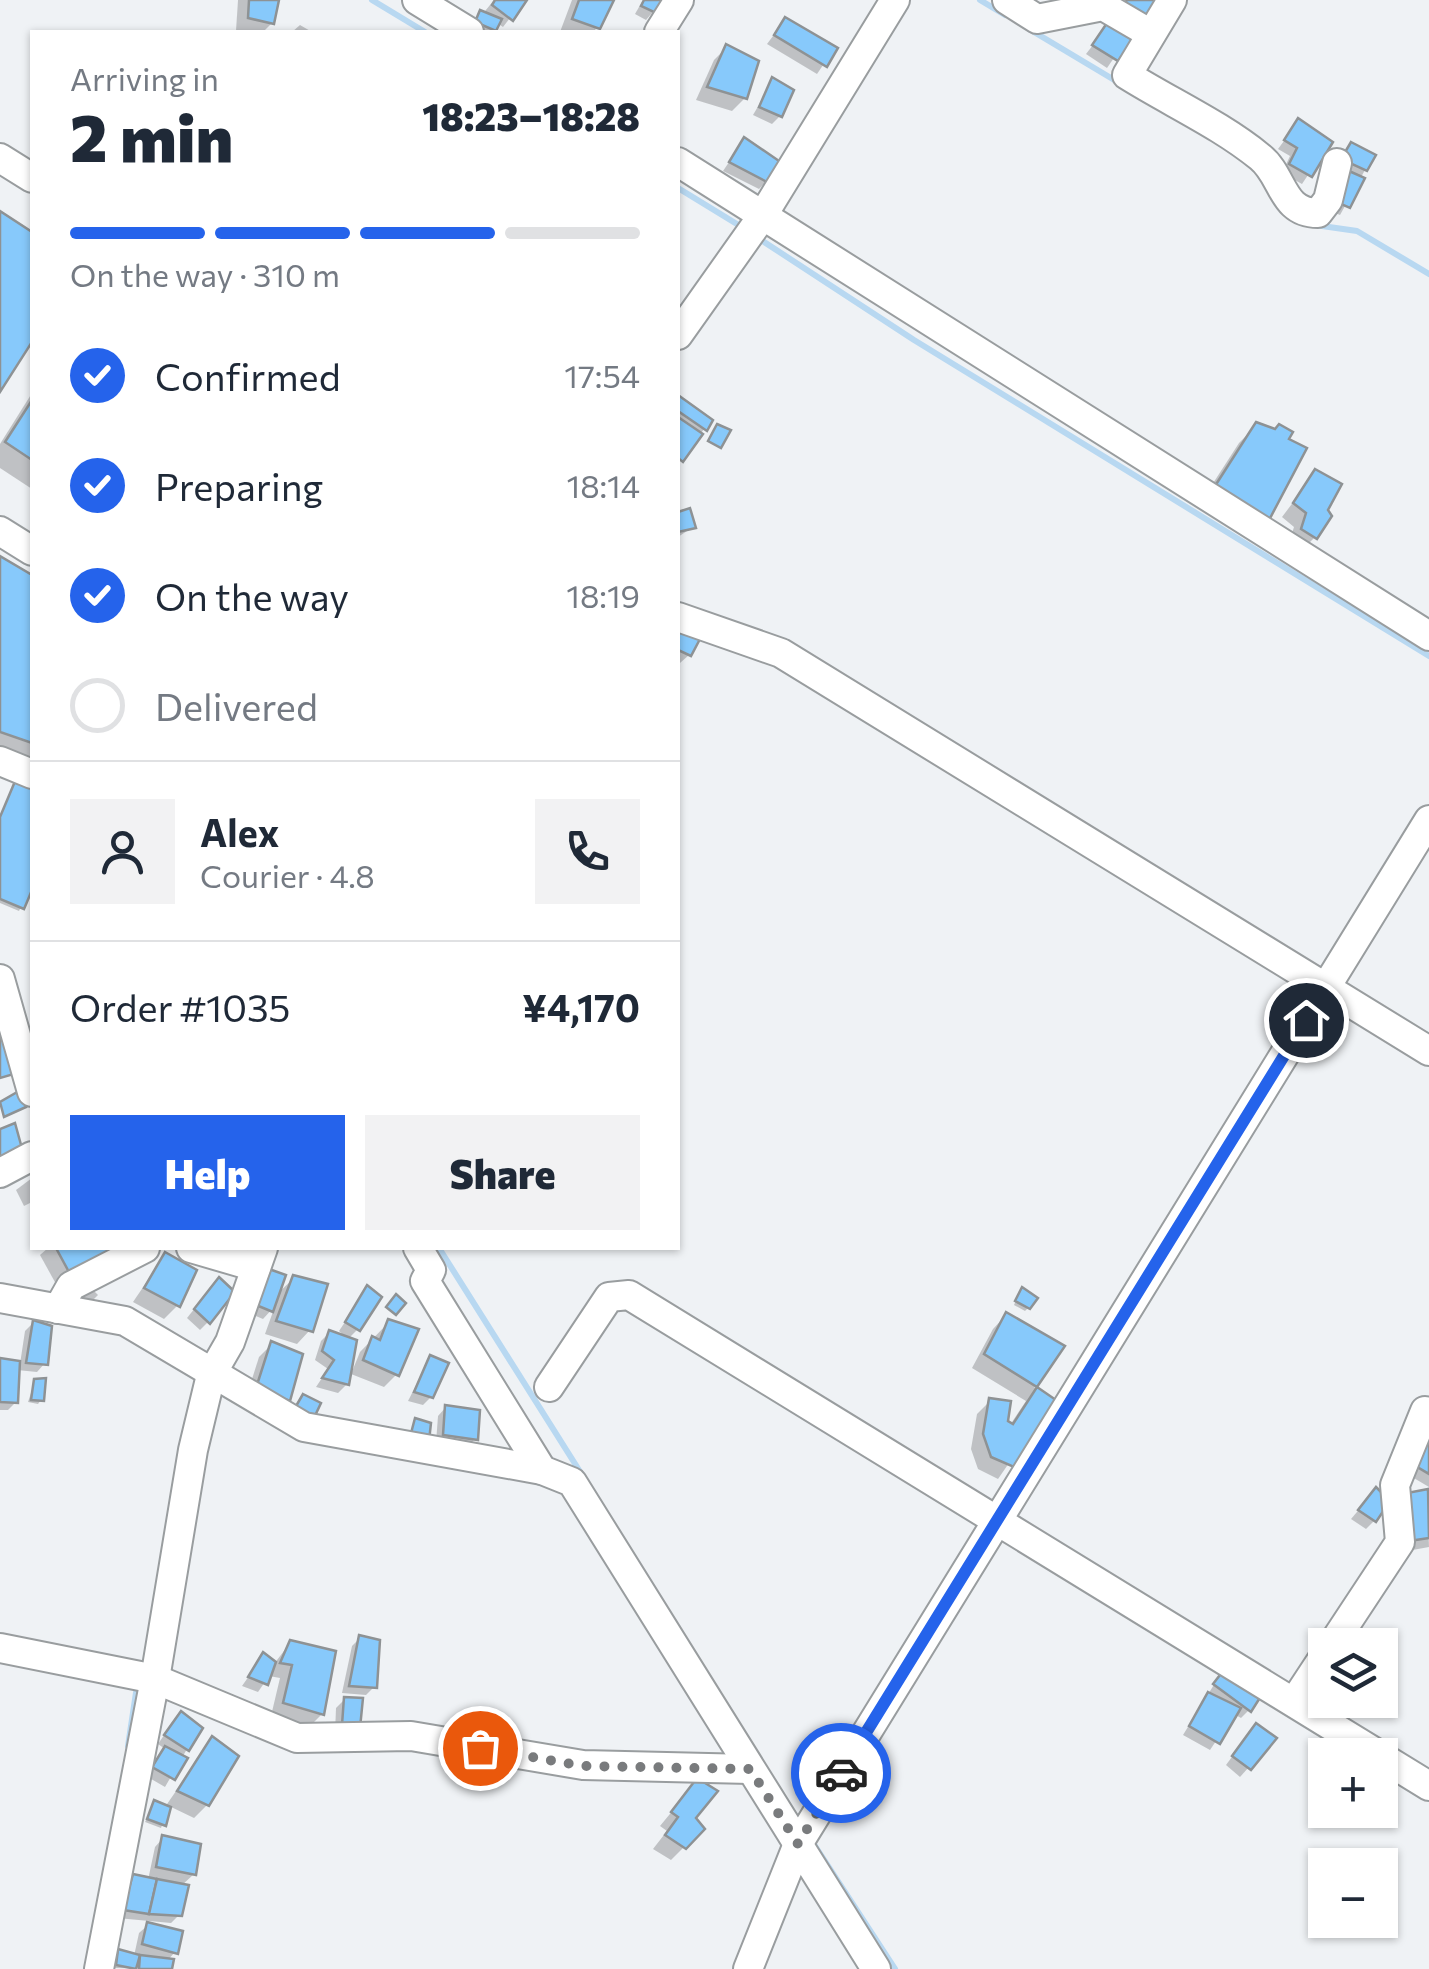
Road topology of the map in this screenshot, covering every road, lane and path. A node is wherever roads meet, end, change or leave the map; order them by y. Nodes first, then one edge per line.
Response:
1 (417, 0) edge
2 (680, 0) edge
3 (895, 0) edge
4 (1007, 0) edge
5 (1172, 0) edge
6 (466, 30) edge
7 (660, 30) edge
8 (1151, 34) junction
9 (0, 158) edge
10 (1337, 162) dead end
11 (680, 163) edge
12 (30, 177) edge
13 (763, 215) junction
14 (680, 331) edge
15 (0, 531) edge
16 (30, 551) edge
17 (680, 618) edge
18 (1429, 636) edge
19 (0, 761) edge
20 (30, 773) edge
21 (1429, 820) edge
22 (0, 979) edge
23 (1326, 988) junction
24 (1429, 1051) edge
25 (30, 1085) edge
26 (30, 1157) edge
27 (0, 1173) edge
28 (141, 1250) edge
29 (206, 1250) edge
30 (419, 1250) edge
31 (259, 1257) edge
32 (0, 1298) edge
33 (58, 1309) junction
34 (211, 1375) junction
35 (549, 1387) dead end
36 (1429, 1413) edge
37 (542, 1470) junction
38 (996, 1517) junction
39 (1343, 1628) edge
40 (0, 1648) edge
41 (155, 1678) junction
42 (1308, 1681) edge
43 (1294, 1702) junction
44 (1352, 1738) edge
45 (1398, 1767) edge
46 (750, 1769) junction
47 (1429, 1786) edge
48 (798, 1844) junction
49 (99, 1969) edge
50 (748, 1969) edge
51 (876, 1969) edge

1 - 6 street
2 - 7 street
3 - 13 street
4 - 8 street
5 - 8 street
8 - 10 street
9 - 12 street
11 - 13 street
13 - 14 street
13 - 18 street
15 - 16 street
17 - 23 street
19 - 20 street
21 - 23 street
22 - 25 street
23 - 24 street
23 - 38 street
26 - 27 street
28 - 33 street
29 - 31 street
30 - 37 street
31 - 34 street
32 - 33 street
33 - 34 street
34 - 37 street
34 - 41 street
35 - 38 street
36 - 39 street
37 - 46 street
38 - 43 street
38 - 48 street
40 - 41 street
41 - 46 street
41 - 49 street
42 - 43 street
43 - 44 street
45 - 47 street
46 - 48 street
48 - 50 street
48 - 51 street

